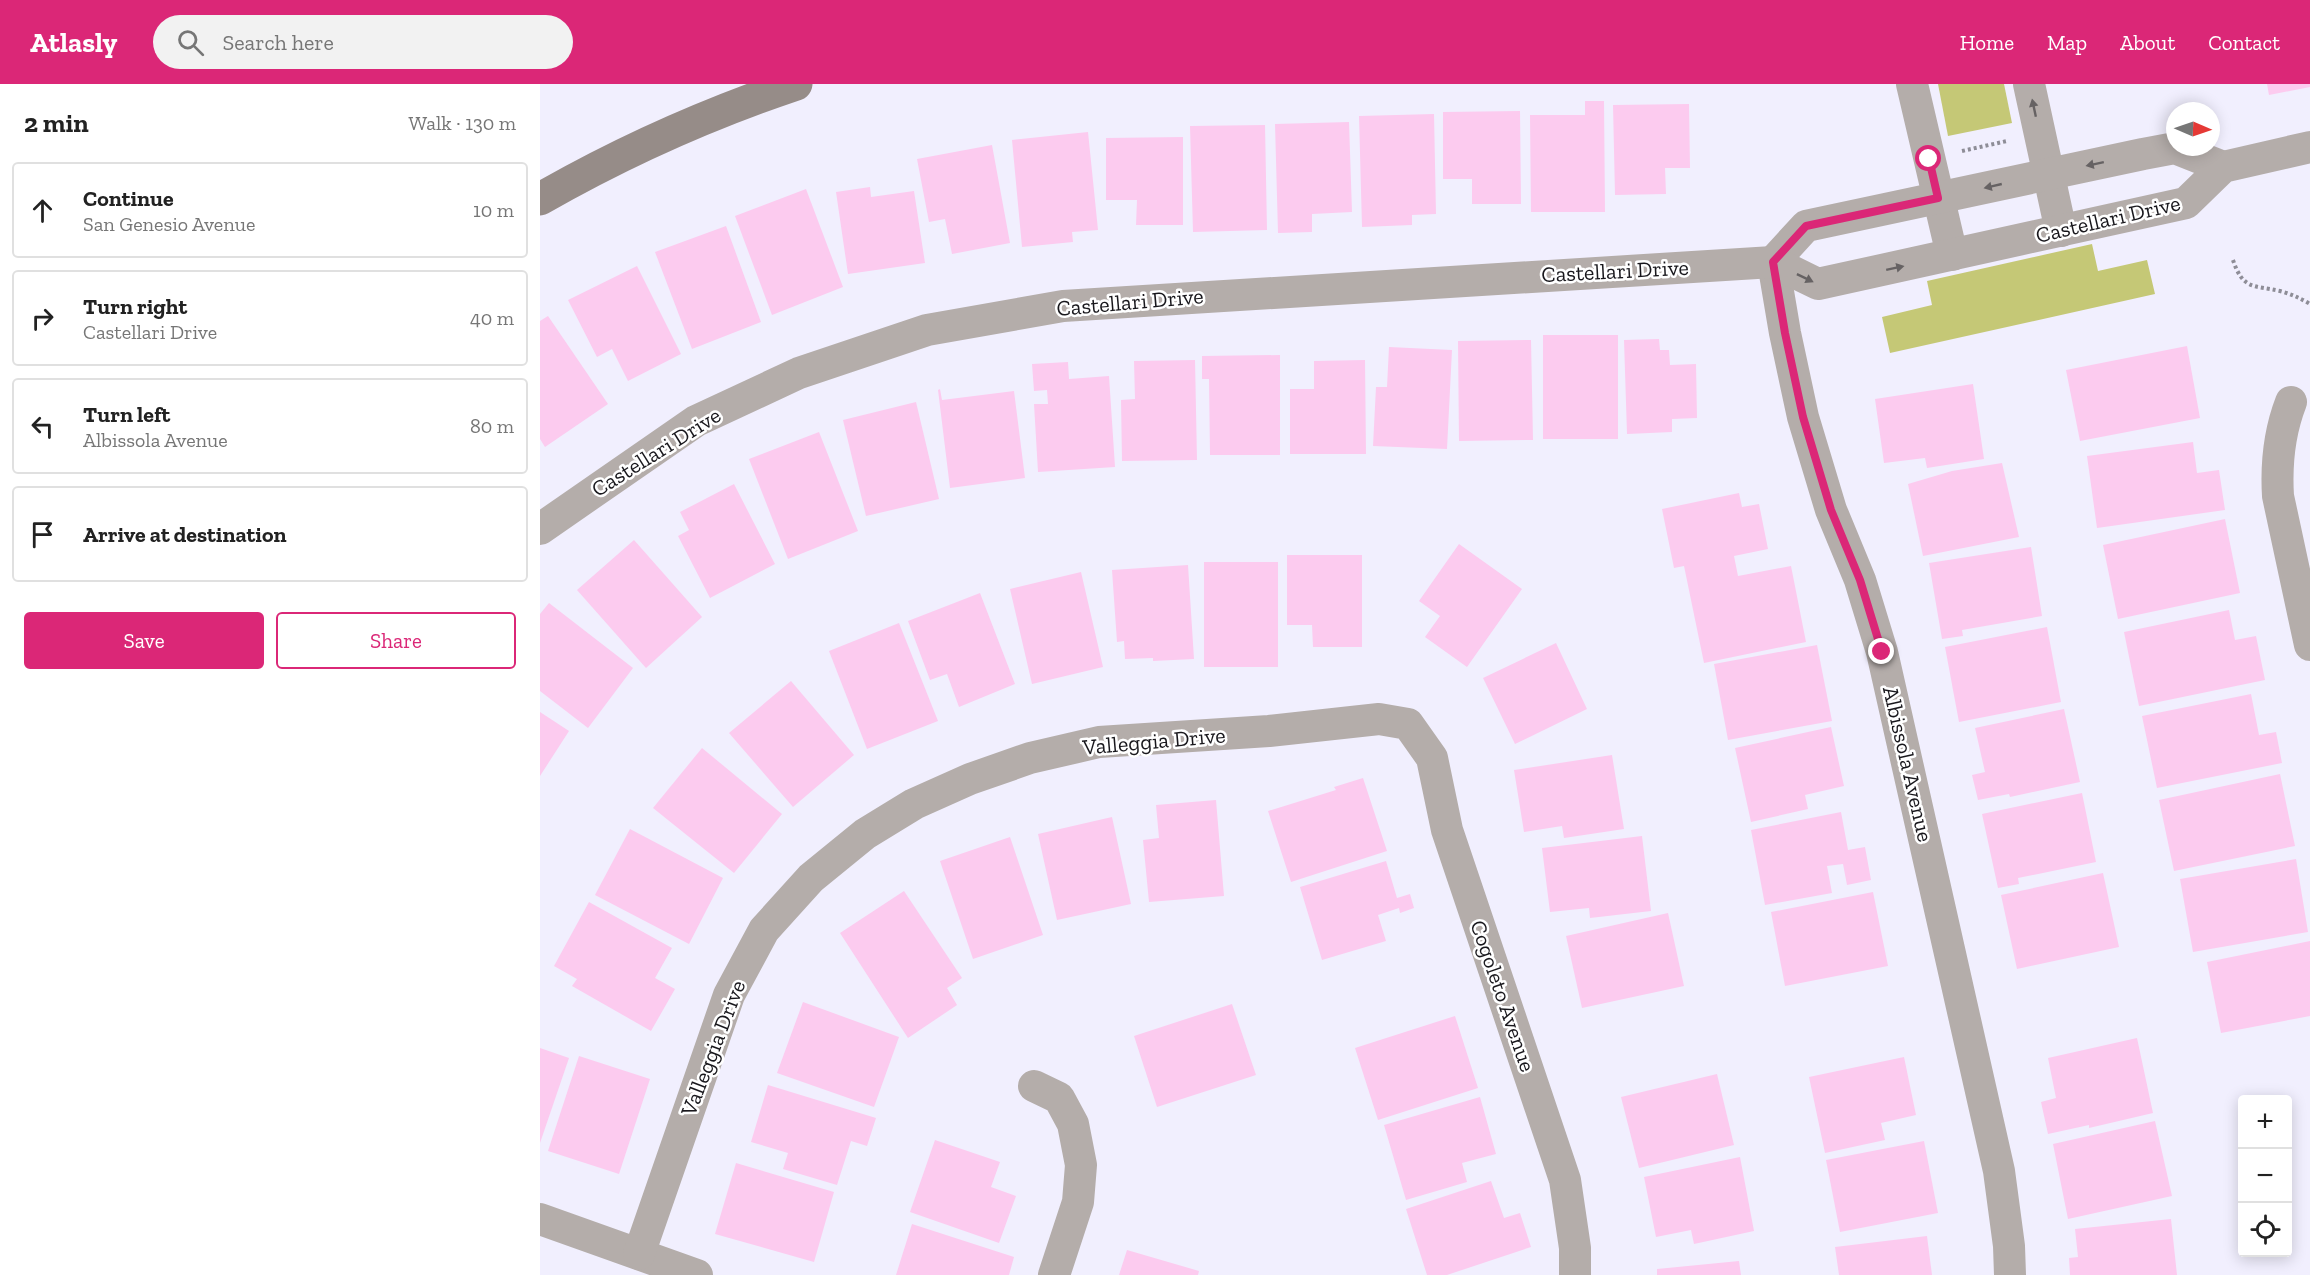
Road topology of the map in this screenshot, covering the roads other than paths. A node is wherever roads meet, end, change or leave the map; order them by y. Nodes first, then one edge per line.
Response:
1 (796, 84) edge
2 (1912, 84) edge
3 (2029, 84) edge
4 (2310, 147) edge
5 (2223, 167) junction
6 (2048, 174) junction
7 (1938, 198) junction
8 (540, 199) edge
9 (2061, 231) junction
10 (1952, 255) junction
11 (1773, 262) junction
12 (2291, 402) dead end
13 (540, 529) edge
14 (2310, 645) edge
15 (1408, 724) joint
16 (1034, 1086) dead end
17 (540, 1219) edge
18 (639, 1254) junction
19 (697, 1275) edge
20 (1054, 1275) edge
21 (1575, 1275) edge
22 (2010, 1275) edge

1 - 8 street
2 - 7 street
6 -> 3 street
4 - 5 street
5 -> 6 street
5 - 9 street, Castellari Drive
6 -> 7 street
6 - 9 street
7 - 10 street
7 - 11 street
9 - 10 street, Castellari Drive
11 -> 10 street, Castellari Drive
11 - 13 street, Castellari Drive
11 - 22 street, Albissola Avenue
12 - 14 street
15 - 18 street, Valleggia Drive
15 - 21 street, Cogoleto Avenue
16 - 20 street
17 - 18 street
18 - 19 street

